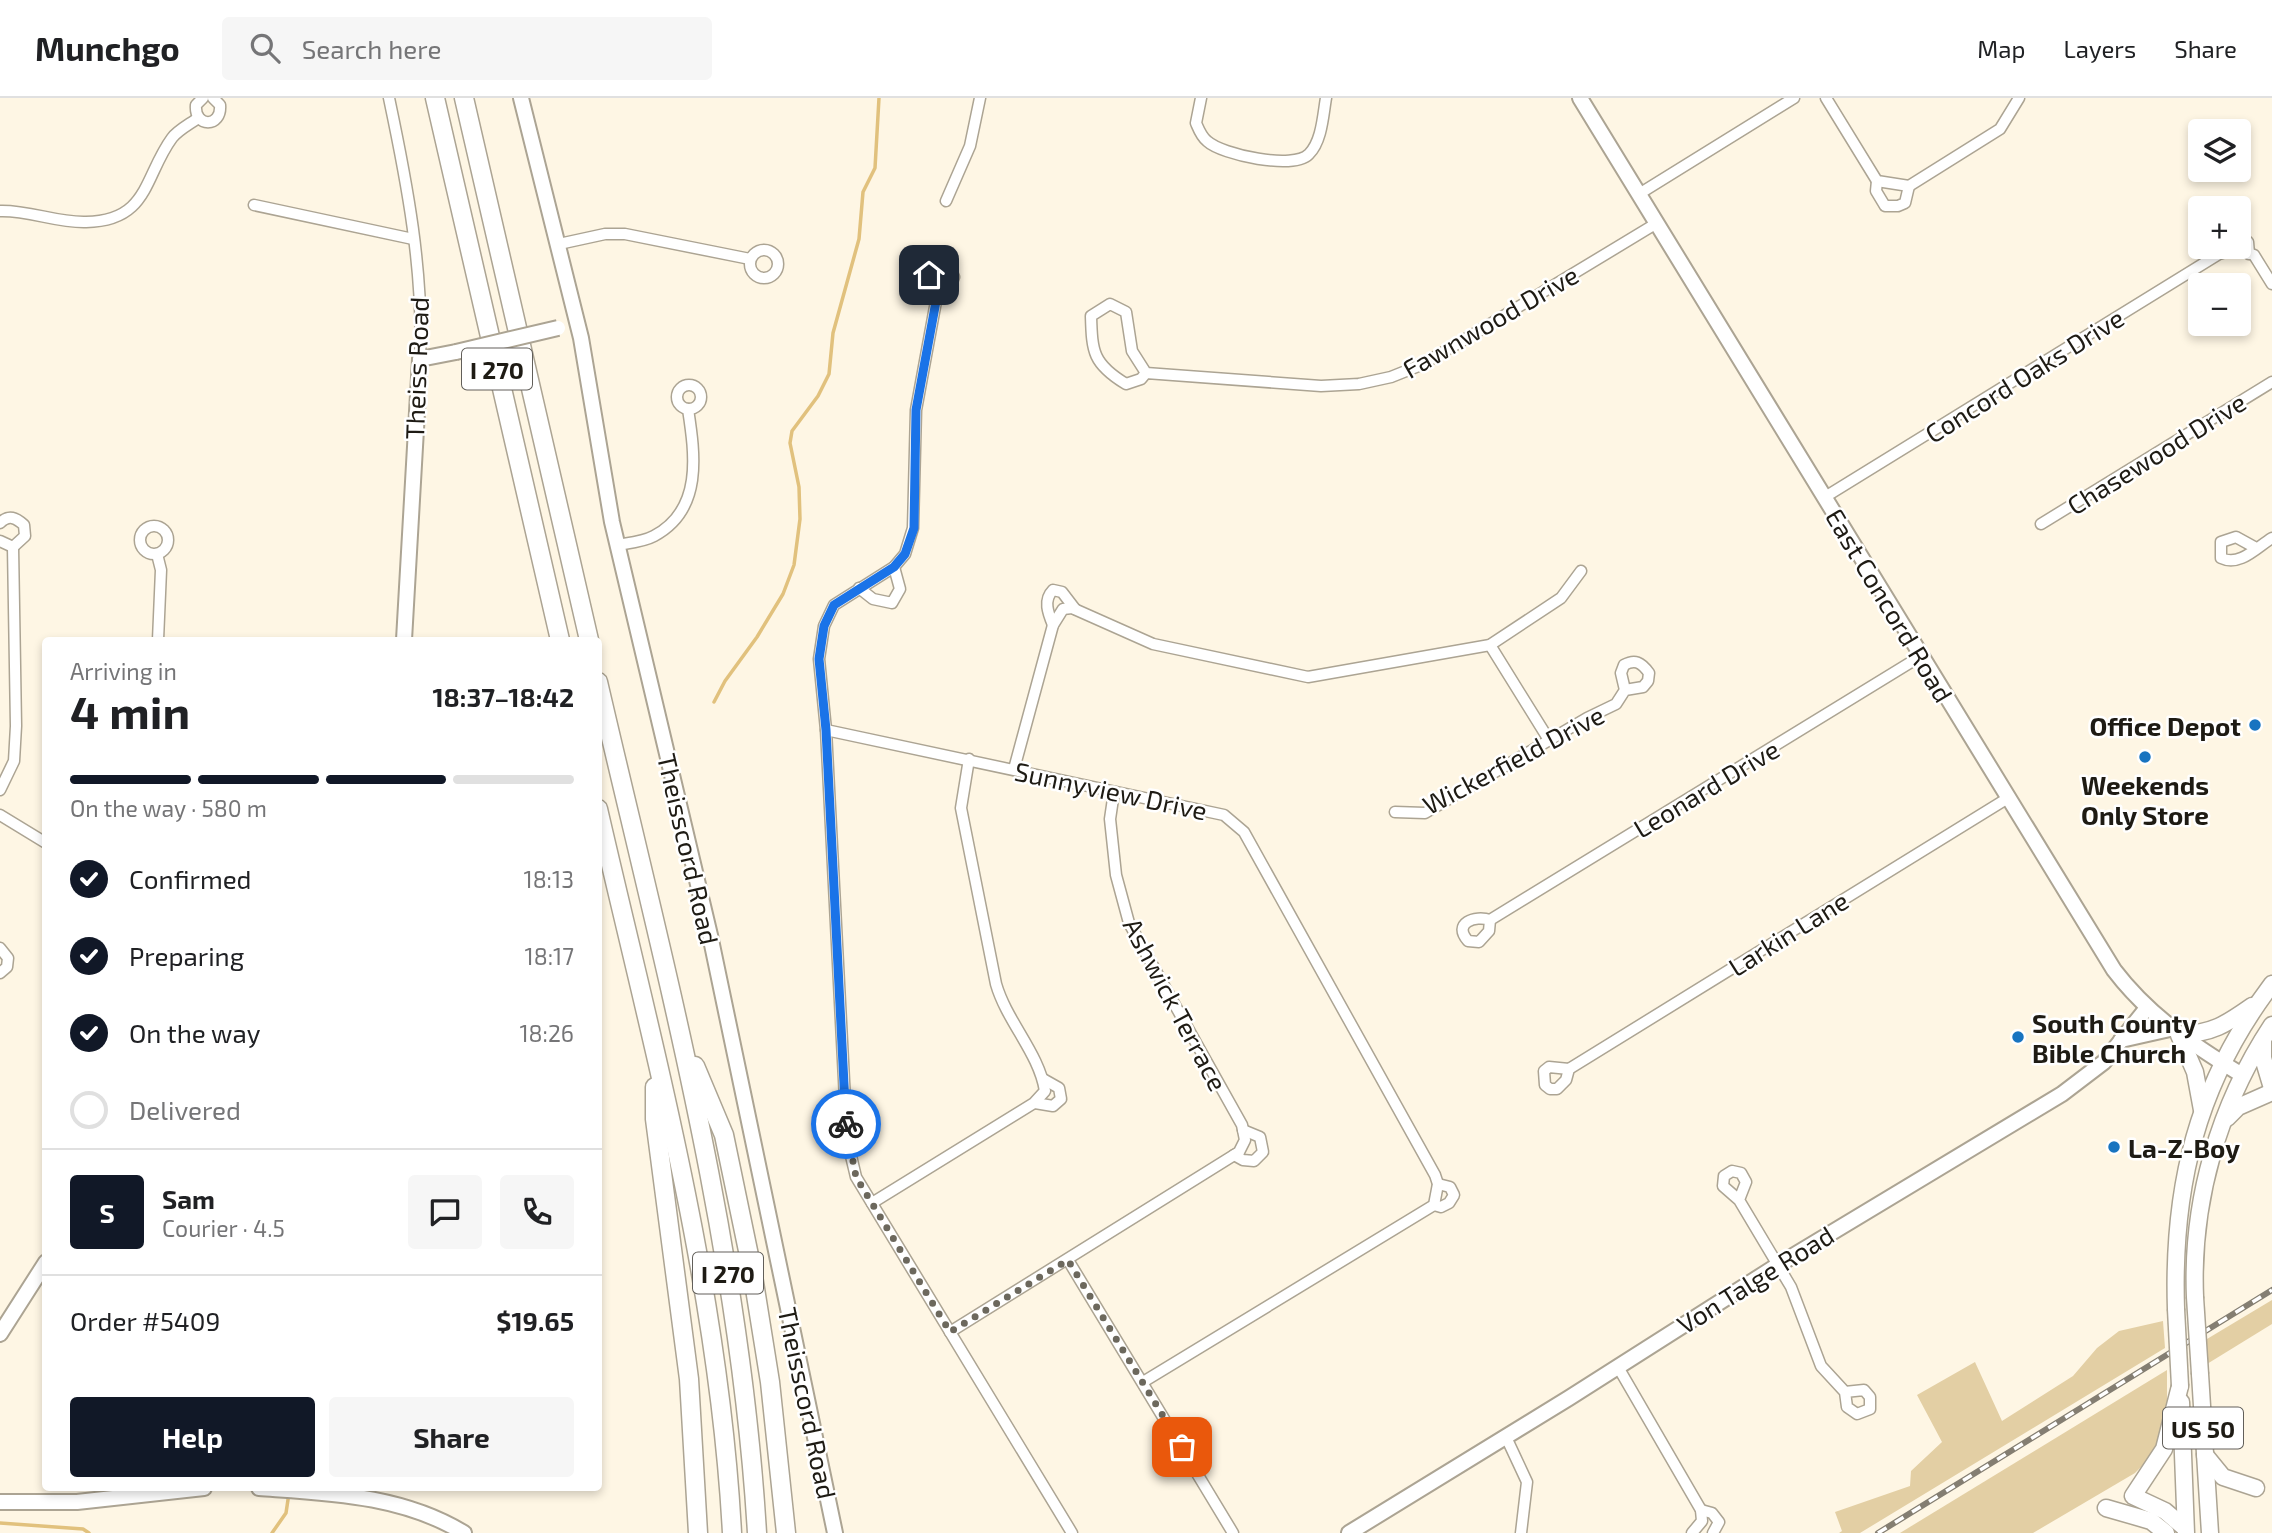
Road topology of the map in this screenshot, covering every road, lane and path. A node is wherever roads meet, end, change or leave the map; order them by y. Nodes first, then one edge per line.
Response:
1 (203, 98) edge
2 (213, 98) edge
3 (389, 98) edge
4 (435, 98) edge
5 (464, 98) edge
6 (521, 98) edge
7 (980, 98) edge
8 (1201, 98) edge
9 (1326, 98) edge
10 (1580, 98) edge
11 (1794, 98) edge
12 (1826, 98) edge
13 (2019, 98) edge
14 (198, 118) junction
15 (1877, 181) junction
16 (1909, 186) junction
17 (1639, 194) junction
18 (946, 201) dead end
19 (254, 205) dead end
20 (0, 211) edge
21 (1657, 223) junction
22 (413, 239) junction
23 (559, 244) junction
24 (2251, 254) edge
25 (750, 259) dead end
26 (2209, 259) edge
27 (2272, 284) edge
28 (937, 296) dead end
29 (578, 323) junction
30 (420, 359) junction
31 (1146, 373) junction
32 (2272, 382) edge
33 (688, 409) dead end
34 (1825, 497) junction
35 (0, 523) edge
36 (2041, 524) dead end
37 (2272, 538) edge
38 (0, 541) edge
39 (617, 545) junction
40 (13, 547) junction
41 (2256, 548) dead end
42 (157, 554) dead end
43 (894, 567) junction
44 (1581, 571) dead end
45 (859, 588) junction
46 (1076, 609) junction
47 (1053, 625) junction
48 (158, 637) edge
49 (404, 637) edge
50 (559, 637) edge
51 (588, 637) edge
52 (1490, 645) junction
53 (1921, 656) junction
54 (1625, 690) dead end
55 (602, 699) edge
56 (826, 730) junction
57 (1549, 740) junction
58 (969, 759) junction
59 (1014, 769) junction
60 (0, 790) edge
61 (1114, 792) junction
62 (2008, 798) junction
63 (1395, 811) dead end
64 (0, 815) edge
65 (602, 826) edge
66 (42, 841) edge
67 (1490, 920) dead end
68 (0, 948) edge
69 (0, 973) edge
70 (2272, 984) edge
71 (2257, 1003) junction
72 (2147, 1009) junction
73 (676, 1017) junction
74 (2272, 1025) edge
75 (2175, 1032) junction
76 (2263, 1039) junction
77 (2121, 1040) junction
78 (654, 1052) junction
79 (2222, 1063) junction
80 (1569, 1069) dead end
81 (2242, 1075) junction
82 (1043, 1079) junction
83 (2272, 1090) edge
84 (1035, 1103) junction
85 (2202, 1110) junction
86 (2222, 1122) junction
87 (1243, 1130) junction
88 (1234, 1155) junction
89 (1438, 1184) junction
90 (1739, 1200) dead end
91 (872, 1203) junction
92 (1434, 1205) junction
93 (1068, 1260) junction
94 (1777, 1265) junction
95 (42, 1268) edge
96 (950, 1332) junction
97 (0, 1334) edge
98 (1618, 1367) junction
99 (1143, 1382) junction
100 (2180, 1386) junction
101 (1845, 1392) dead end
102 (1506, 1437) junction
103 (2205, 1455) junction
104 (2256, 1488) dead end
105 (177, 1491) edge
106 (306, 1491) edge
107 (372, 1493) edge
108 (0, 1502) edge
109 (2106, 1508) dead end
110 (1701, 1510) junction
111 (2185, 1530) edge
112 (464, 1533) edge
113 (698, 1533) edge
114 (732, 1533) edge
115 (757, 1533) edge
116 (786, 1533) edge
117 (835, 1533) edge
118 (1072, 1533) edge
119 (1233, 1533) edge
120 (1349, 1533) edge
121 (1521, 1533) edge
122 (1695, 1533) edge
123 (1713, 1533) edge
124 (2166, 1533) edge
125 (2210, 1533) edge

1 - 14 street
2 - 14 street
3 - 22 street, Theiss Road
4 - 50 highway, I 270
5 - 51 highway, I 270
6 - 23 street
7 - 18 street
8 - 9 street
10 - 17 street, East Concord Road
11 - 17 street
12 - 15 street
13 - 16 street
14 - 20 street
15 - 16 street
15 - 16 street
17 - 21 street, East Concord Road
19 - 22 street
21 - 31 street, Fawnwood Drive
21 - 34 street, East Concord Road
22 - 30 street, Theiss Road
23 - 25 street
23 - 29 street
24 - 27 street
26 - 34 street, Concord Oaks Drive
28 - 43 street
29 - 30 street, bridge
29 - 39 street, Theisscord Road
30 - 49 street, Theiss Road
31 - 31 street, Fawnwood Drive
32 - 36 street, Chasewood Drive
33 - 39 street
34 - 53 street, East Concord Road
35 - 40 street
37 - 41 street
38 - 40 street
39 - 117 street, Theisscord Road
40 - 60 street
42 - 48 street
43 - 45 street
43 - 45 street
44 - 52 street
45 - 56 street
46 - 47 street
46 - 47 street
46 - 52 street
47 - 59 street
52 - 57 street
53 - 62 street, East Concord Road
53 - 67 street, Leonard Drive
54 - 57 street, Wickerfield Drive
55 - 73 highway, I 270
56 - 58 street, Sunnyview Drive
56 - 91 street
57 - 63 street, Wickerfield Drive
58 - 59 street, Sunnyview Drive
58 - 82 street
59 - 61 street, Sunnyview Drive
61 - 87 street, Ashwick Terrace
61 - 89 street, Sunnyview Drive
62 - 72 street, East Concord Road
62 - 80 street, Larkin Lane
64 - 66 street
65 - 78 highway, I 270
68 - 69 street
70 - 71 main road, US 50
71 - 75 main road
71 - 79 main road, US 50
72 - 75 street, East Concord Road
72 - 77 street, Von Talge Road
73 - 115 highway, I 270
73 - 116 highway
74 - 76 main road, US 50
75 - 77 street
75 - 79 street, East Concord Road
75 - 85 main road
76 - 81 main road, US 50
76 - 83 main road
77 - 94 street, Von Talge Road
78 - 113 highway
78 - 114 highway, I 270
79 - 81 street, East Concord Road
79 - 85 main road, US 50
81 - 86 main road, US 50
82 - 84 street
82 - 84 street
83 - 86 main road
84 - 91 street
85 - 100 main road, US 50, bridge
86 - 103 main road, US 50, bridge
87 - 88 street
87 - 88 street, Ashwick Terrace
88 - 93 street, Ashwick Terrace
89 - 92 street
89 - 92 street, Sunnyview Drive
90 - 94 street
91 - 96 street
92 - 99 street, Sunnyview Drive
93 - 96 street, Ashwick Terrace
93 - 99 street
94 - 98 street, Von Talge Road
94 - 101 street
95 - 97 street
96 - 118 street
98 - 102 street, Von Talge Road
98 - 110 street
99 - 119 street
100 - 111 main road, US 50
100 - 111 main road
102 - 120 street, Von Talge Road
102 - 121 street
103 - 104 main road
103 - 125 main road, US 50
105 - 108 street
106 - 107 street
107 - 112 street
109 - 124 main road
110 - 122 street
110 - 123 street

